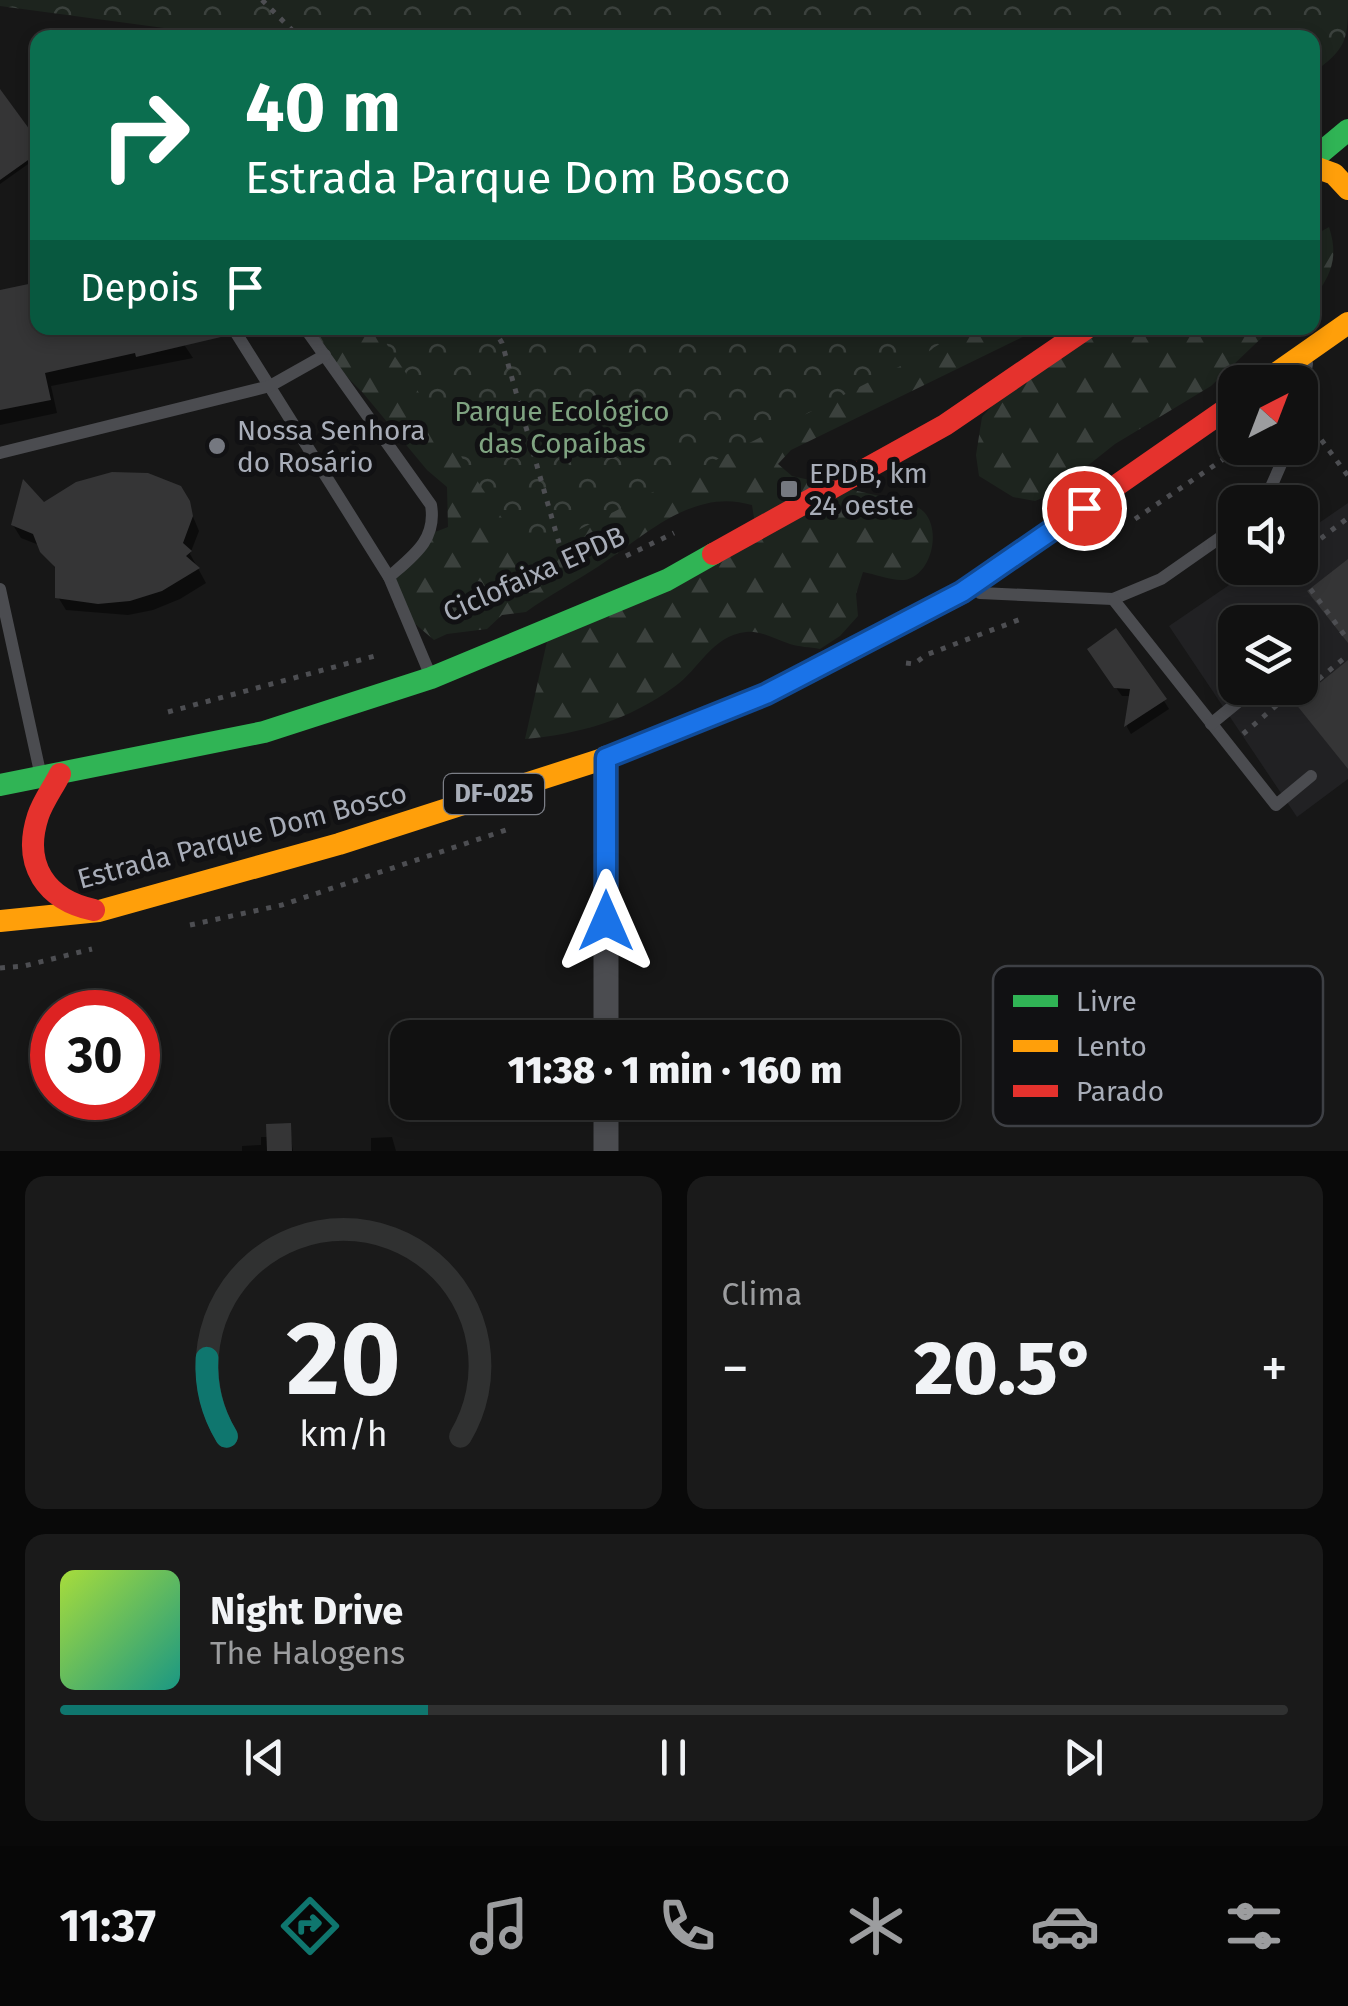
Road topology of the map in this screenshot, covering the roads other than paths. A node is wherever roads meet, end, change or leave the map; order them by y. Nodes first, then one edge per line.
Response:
1 (1348, 130) edge
2 (1320, 156) edge
3 (1320, 167) edge
4 (1348, 189) edge
5 (1348, 323) edge
6 (237, 335) edge
7 (310, 335) edge
8 (1077, 335) edge
9 (1309, 351) junction
10 (325, 355) junction
11 (1289, 365) edge
12 (1307, 365) edge
13 (270, 386) junction
14 (1218, 415) edge
15 (0, 453) edge
16 (1218, 539) edge
17 (389, 577) junction
18 (0, 589) edge
19 (962, 592) junction
20 (1113, 599) junction
21 (431, 678) junction
22 (1234, 705) edge
23 (1212, 724) junction
24 (606, 758) junction
25 (51, 776) junction
26 (1311, 776) dead end
27 (0, 785) edge
28 (99, 911) junction
29 (0, 921) edge
30 (606, 1020) edge
31 (606, 1120) edge
32 (606, 1151) edge

1 - 2 main road
3 - 4 main road
5 - 9 main road
6 - 13 lane
7 - 10 lane
8 - 21 main road
9 - 11 main road
9 - 12 lane
10 - 13 lane
10 - 17 lane
13 - 15 lane
13 - 17 lane
14 - 19 main road, Estrada Parque Dom Bosco / DF-025
16 - 20 lane
17 - 21 lane
18 - 25 lane
19 - 20 lane
19 - 24 main road, Estrada Parque Dom Bosco / DF-025
20 - 23 lane
21 - 25 main road
22 - 23 lane
23 - 26 lane
24 - 28 main road, Estrada Parque Dom Bosco / DF-025
24 - 30 street
25 - 27 main road
25 - 28 main road
28 - 29 main road, Estrada Parque Dom Bosco / DF-025
31 - 32 street

